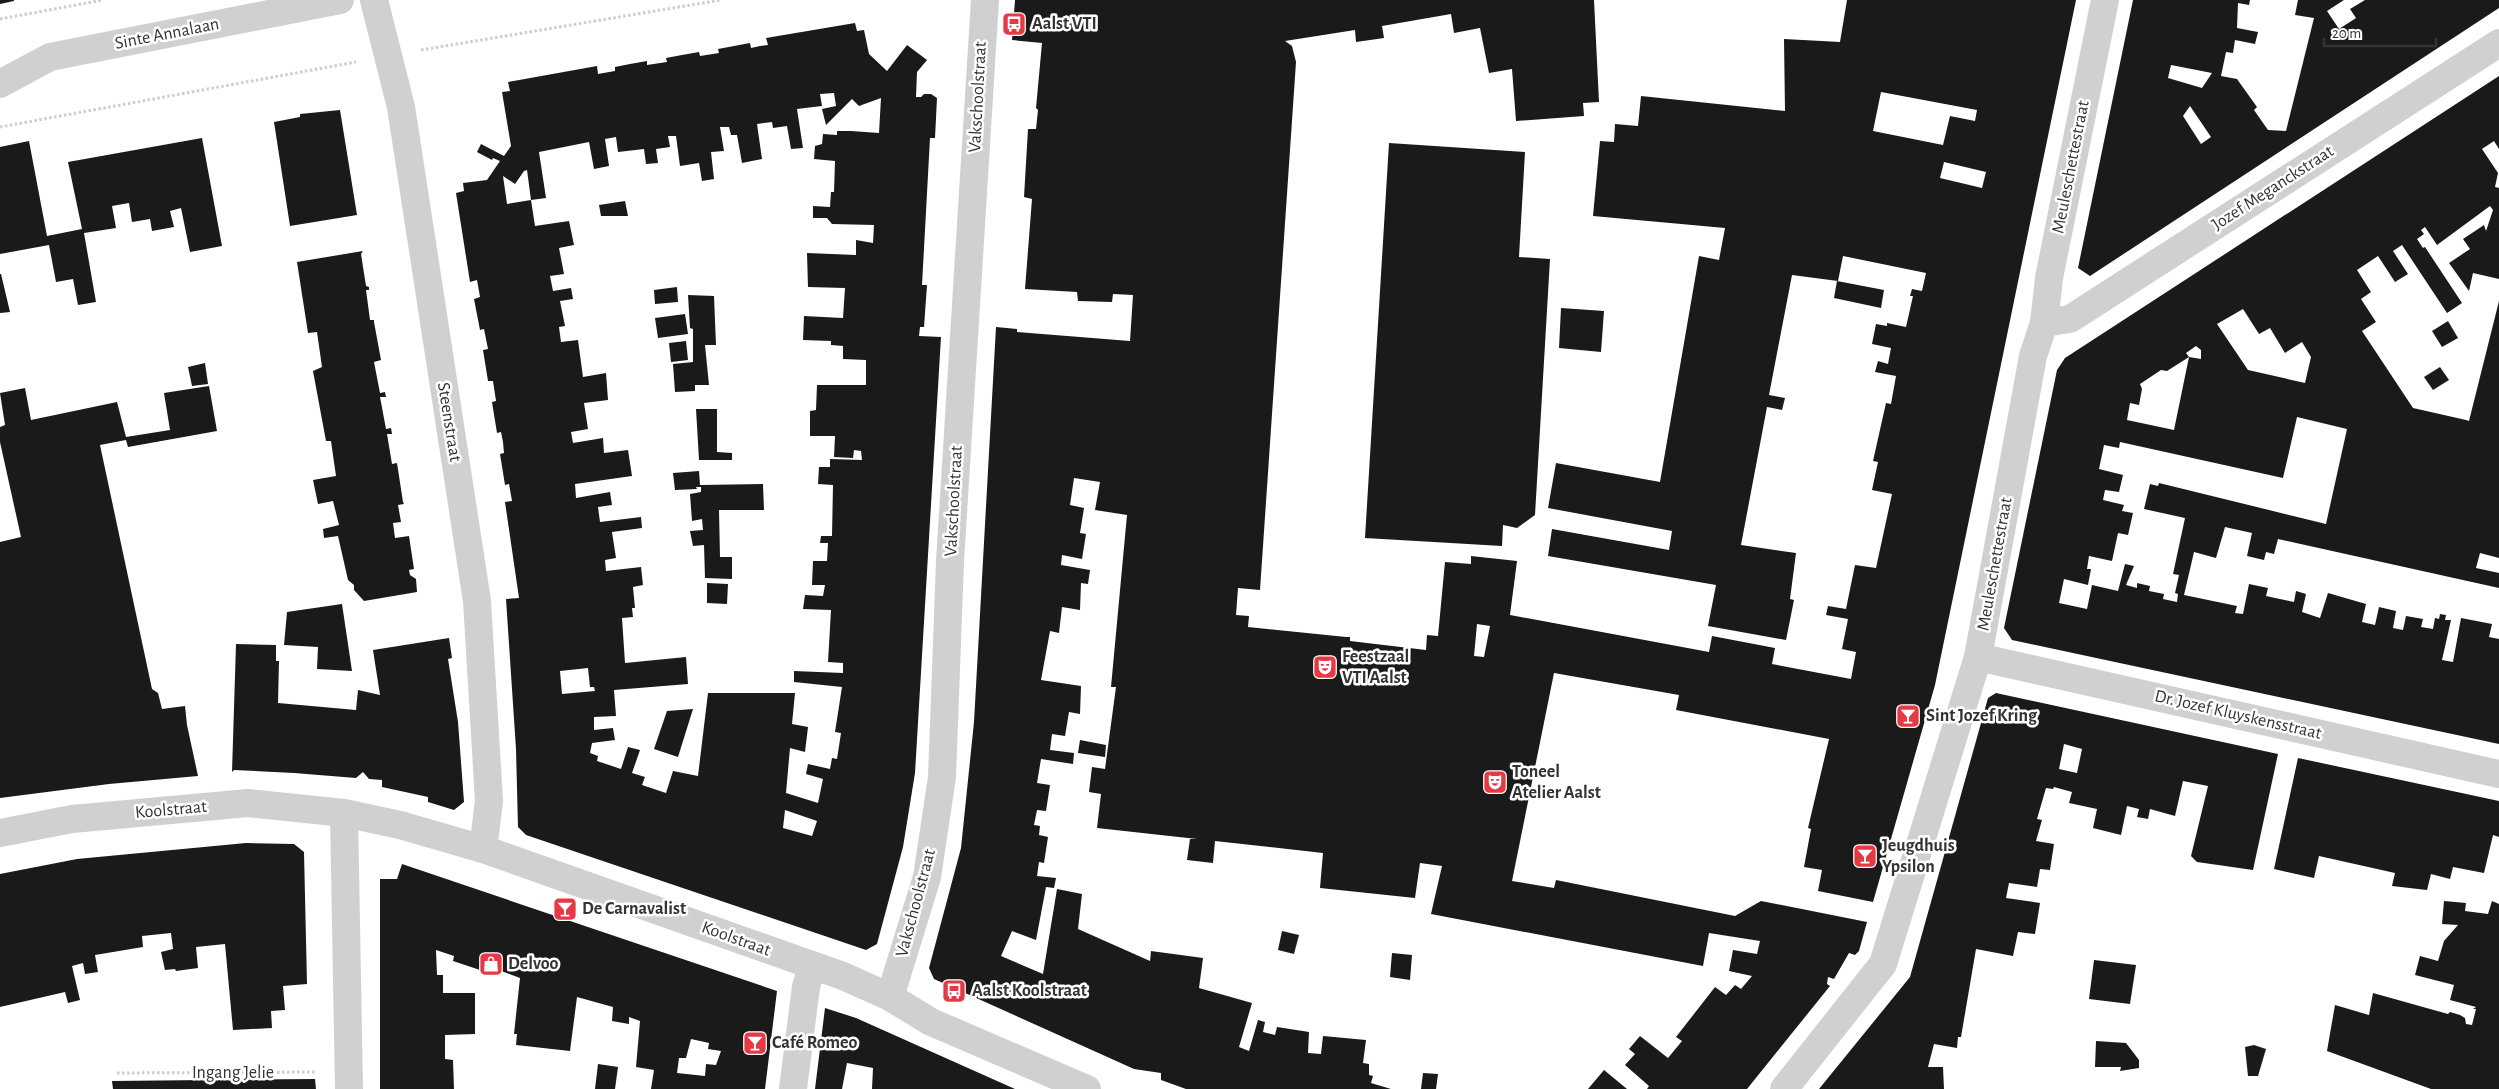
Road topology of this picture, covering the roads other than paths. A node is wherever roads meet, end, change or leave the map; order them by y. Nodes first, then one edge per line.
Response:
1 (340, 0) edge
2 (374, 0) edge
3 (985, 0) edge
4 (2104, 0) edge
5 (2499, 43) edge
6 (0, 84) edge
7 (2044, 323) junction
8 (1978, 657) junction
9 (2499, 774) edge
10 (344, 813) junction
11 (0, 833) edge
12 (483, 849) junction
13 (812, 966) junction
14 (890, 997) junction
15 (349, 1080) edge
16 (793, 1089) edge
17 (1088, 1089) edge
18 (1784, 1089) edge

1 - 6 street, Sinte Annalaan
2 - 12 street, Steenstraat
3 - 14 street, Vakschoolstraat
4 - 7 street, Meuleschettestraat
5 - 7 street, Jozef Meganckstraat
7 - 8 street, Meuleschettestraat
8 - 9 street, Dr. Jozef Kluyskensstraat
8 - 18 street, Meuleschettestraat
10 - 11 street, Koolstraat
10 - 12 street, Koolstraat
10 - 15 street
12 - 13 street, Koolstraat
13 - 14 street, Koolstraat
13 - 16 street
14 - 17 street, Koolstraat

